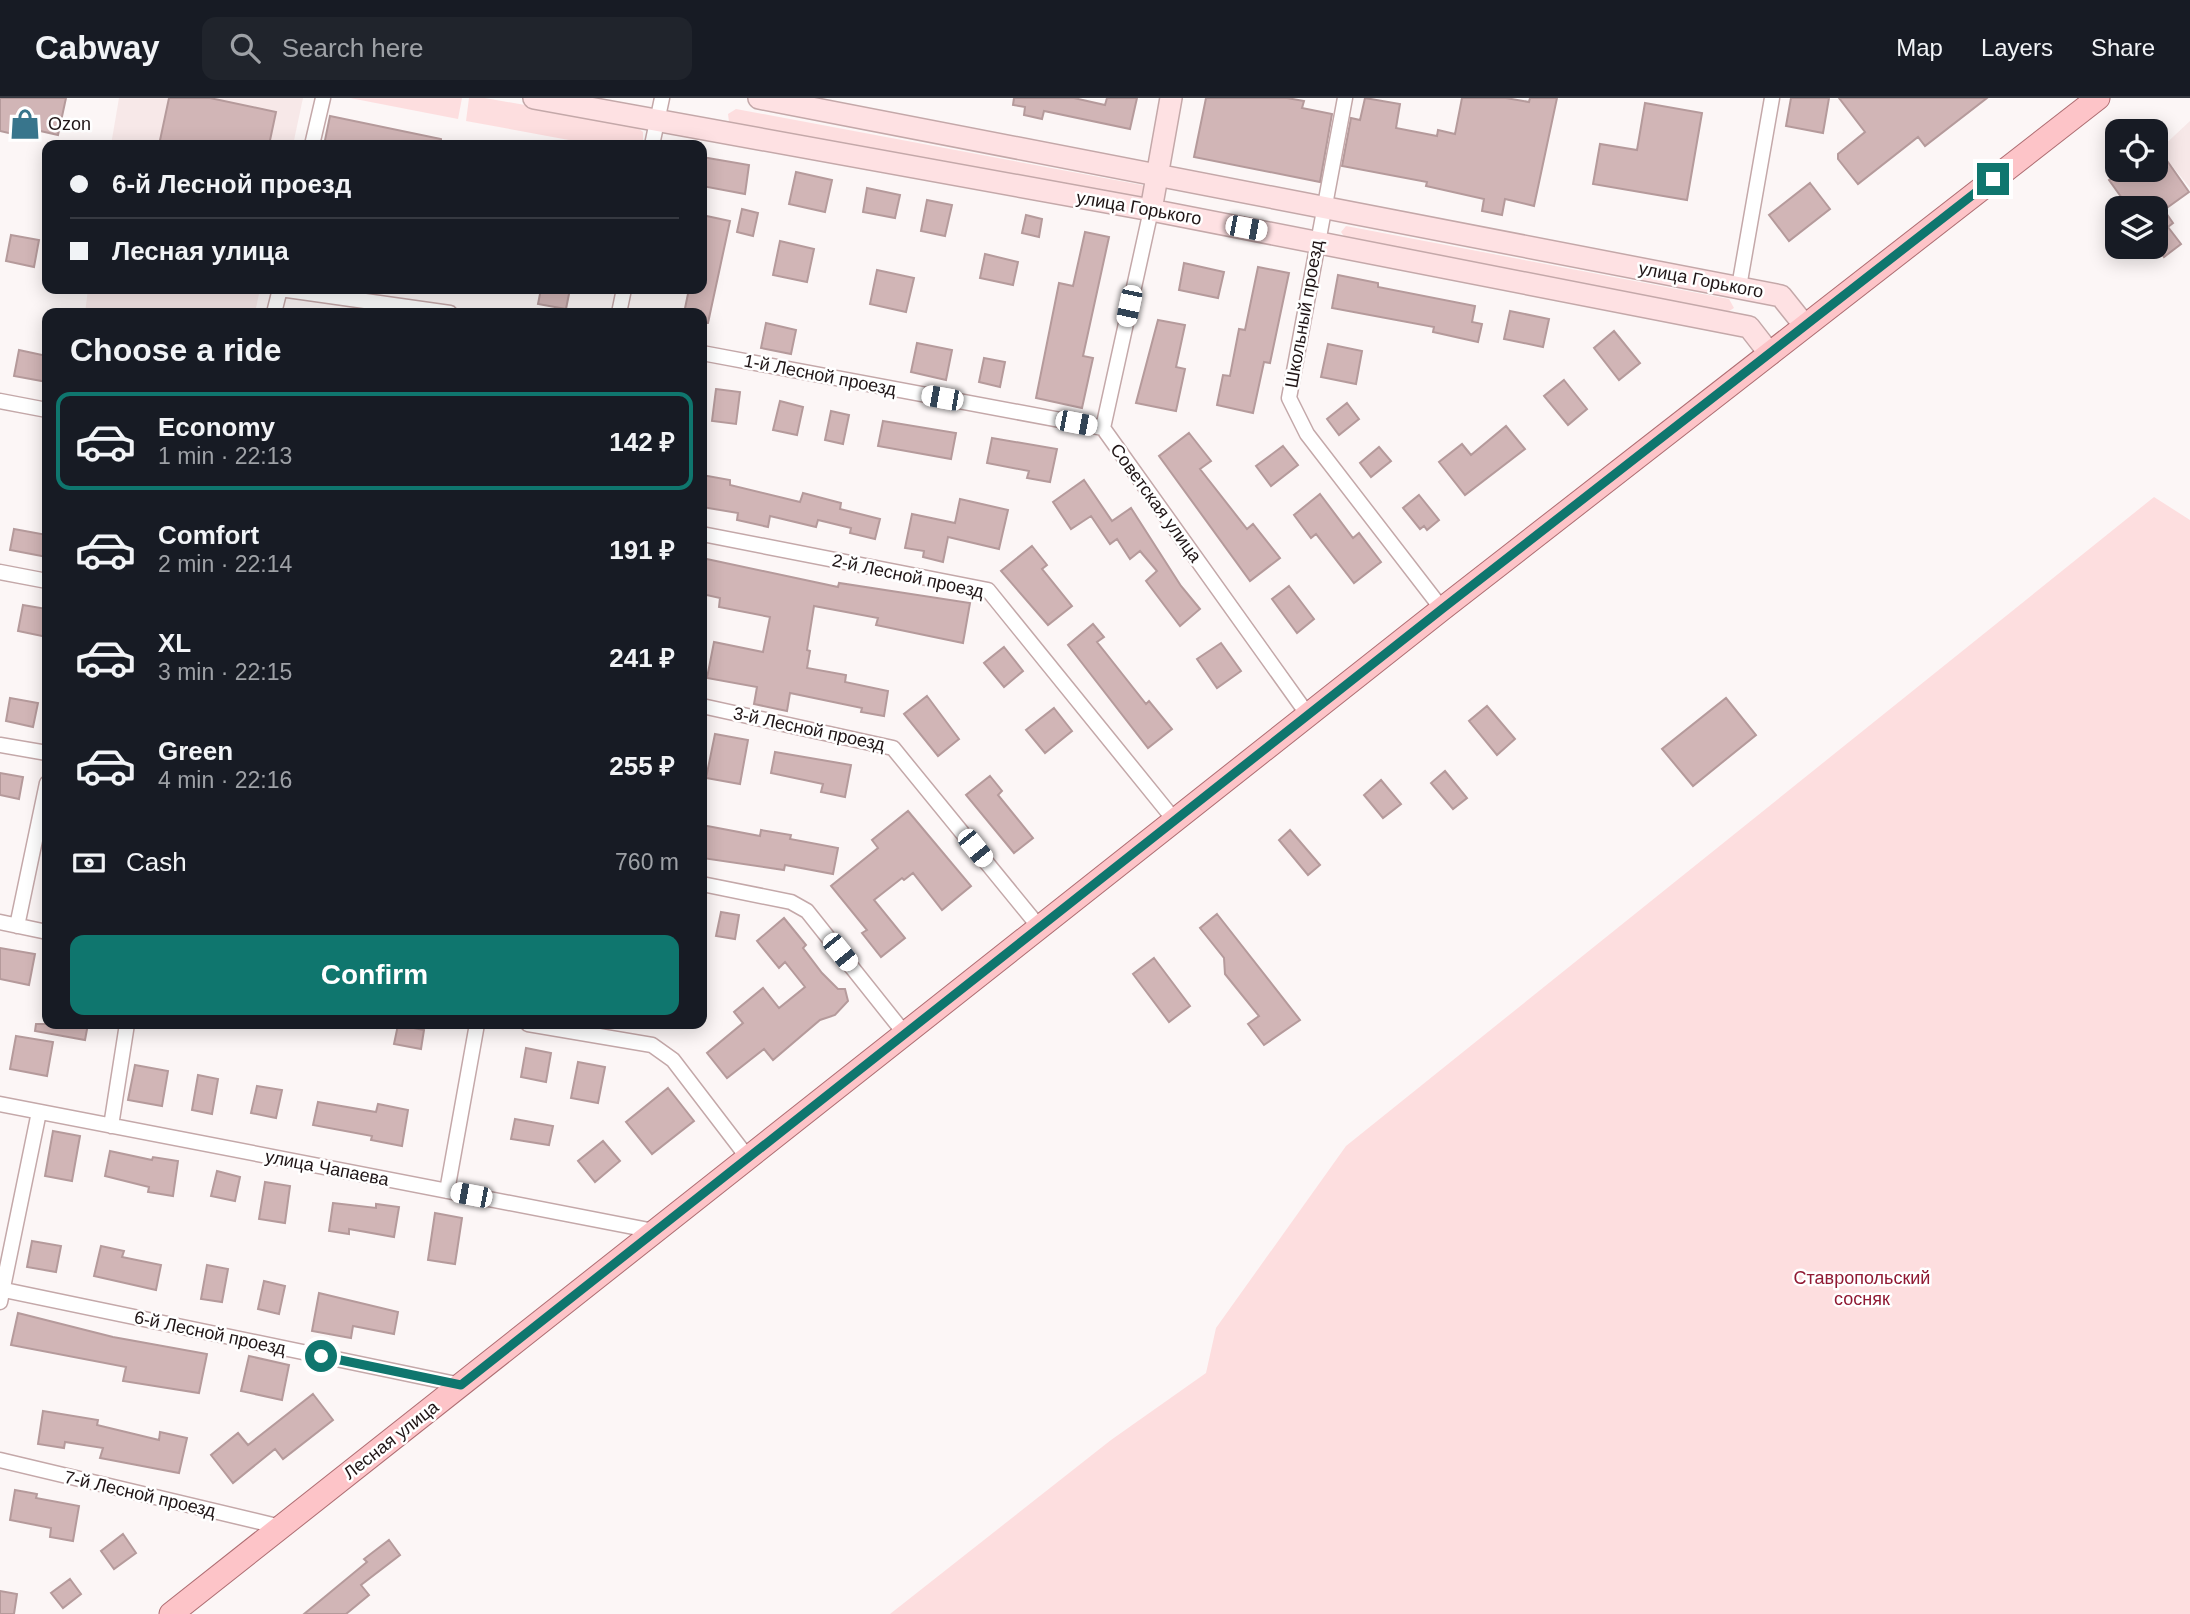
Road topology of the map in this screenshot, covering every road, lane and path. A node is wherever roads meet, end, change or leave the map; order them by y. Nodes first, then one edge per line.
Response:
1 (323, 98) edge
2 (534, 98) edge
3 (662, 98) edge
4 (759, 98) edge
5 (1171, 98) edge
6 (1345, 98) edge
7 (1772, 98) edge
8 (2098, 98) edge
9 (657, 120) junction
10 (313, 140) edge
11 (653, 140) edge
12 (1157, 178) junction
13 (1324, 208) junction
14 (1151, 210) junction
15 (1317, 241) junction
16 (1739, 288) junction
17 (315, 294) edge
18 (415, 308) edge
19 (1805, 326) junction
20 (707, 354) edge
21 (1770, 354) junction
22 (0, 401) edge
23 (42, 409) edge
24 (1102, 428) junction
25 (707, 535) edge
26 (0, 572) edge
27 (42, 580) edge
28 (1442, 609) junction
29 (707, 707) edge
30 (1308, 715) junction
31 (0, 745) edge
32 (42, 752) edge
33 (42, 808) edge
34 (1176, 822) junction
35 (707, 885) edge
36 (0, 922) edge
37 (18, 926) junction
38 (1040, 928) junction
39 (42, 931) edge
40 (126, 1029) edge
41 (476, 1029) edge
42 (558, 1029) edge
43 (905, 1034) junction
44 (0, 1104) edge
45 (39, 1112) junction
46 (111, 1126) junction
47 (748, 1158) junction
48 (447, 1191) junction
49 (654, 1231) junction
50 (1, 1294) edge
51 (461, 1385) junction
52 (0, 1460) edge
53 (281, 1527) junction
54 (171, 1614) edge

1 - 10 street
2 - 9 main road, улица Горького
3 - 9 street
4 - 12 main road, улица Горького
5 - 12 main road, Советская улица
6 - 13 street, Школьный проезд
7 - 16 street
8 - 19 main road, Лесная улица
9 - 11 street
9 - 14 main road, улица Горького
12 - 13 main road, улица Горького
12 - 14 main road, Советская улица
13 - 15 street, Школьный проезд
13 - 16 main road, улица Горького
14 - 15 main road, улица Горького
14 - 24 street, Советская улица
15 - 21 main road, улица Горького
15 - 28 street, Школьный проезд
16 - 19 main road, улица Горького
17 - 18 street
19 - 21 main road, Лесная улица
20 - 24 street, 1-й Лесной проезд
21 - 28 main road, Лесная улица
22 - 23 street
24 - 30 street, Советская улица
25 - 34 street, 2-й Лесной проезд
26 - 27 street
28 - 30 main road, Лесная улица
29 - 38 street, 3-й Лесной проезд
30 - 34 main road, Лесная улица
31 - 32 street
33 - 37 street
34 - 38 main road, Лесная улица
35 - 43 street
36 - 37 street
37 - 39 street
38 - 43 main road, Лесная улица
40 - 46 street
41 - 48 street
42 - 47 street
43 - 47 main road, Лесная улица
44 - 45 street, улица Чапаева
45 - 46 street, улица Чапаева
45 - 50 street
46 - 48 street, улица Чапаева
47 - 49 main road, Лесная улица
48 - 49 street, улица Чапаева
49 - 51 main road, Лесная улица
50 - 51 street, 6-й Лесной проезд
51 - 53 main road, Лесная улица
52 - 53 street, 7-й Лесной проезд
53 - 54 main road, Лесная улица

